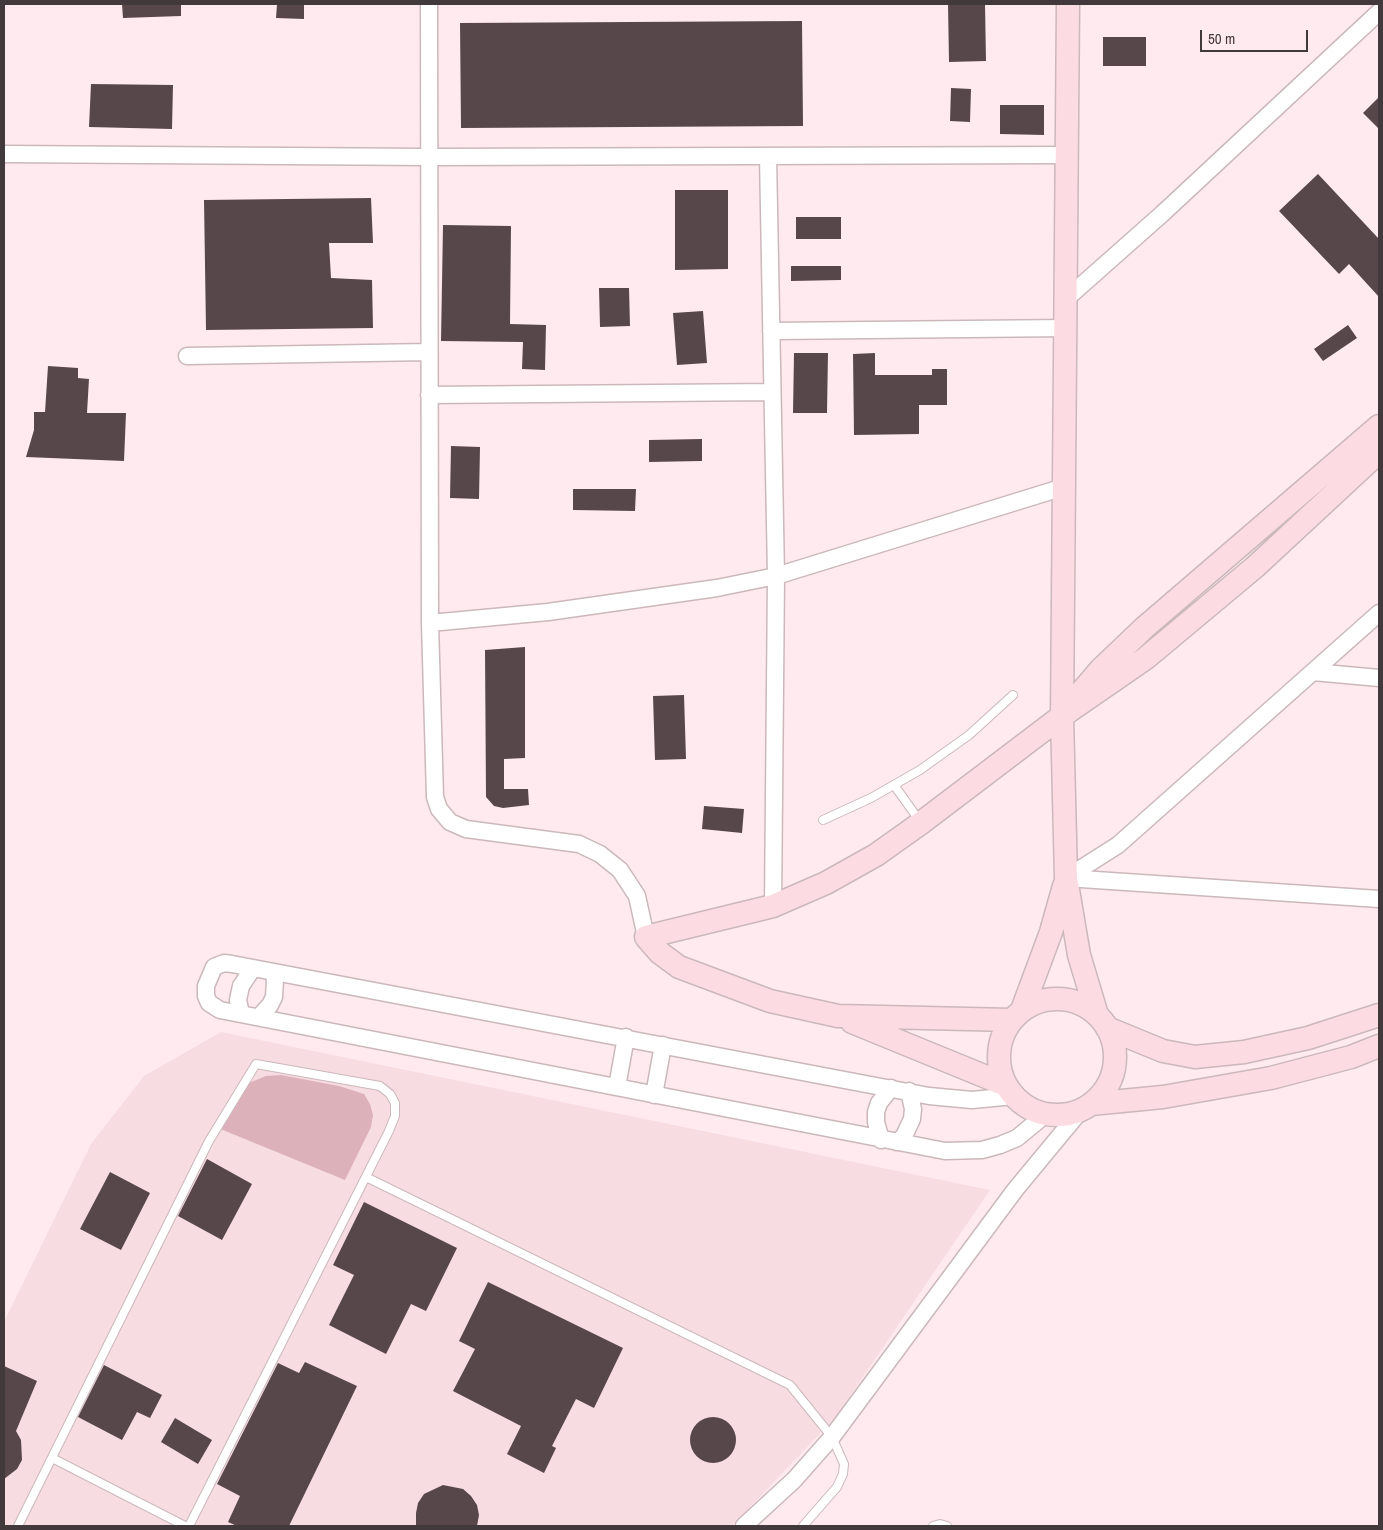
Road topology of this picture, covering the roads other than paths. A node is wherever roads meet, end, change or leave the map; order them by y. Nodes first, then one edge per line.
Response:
1 (429, 4) edge
2 (1068, 4) edge
3 (1379, 12) edge
4 (4, 154) edge
5 (1068, 155) junction
6 (768, 156) junction
7 (428, 157) junction
8 (1066, 299) junction
9 (1067, 328) junction
10 (771, 331) junction
11 (429, 352) junction
12 (188, 356) dead end
13 (772, 392) junction
14 (429, 394) junction
15 (1379, 426) edge
16 (1379, 452) edge
17 (1064, 487) junction
18 (776, 576) junction
19 (1379, 613) edge
20 (430, 623) junction
21 (1313, 672) junction
22 (1379, 678) edge
23 (1013, 695) dead end
24 (1062, 716) junction
25 (894, 785) junction
26 (823, 820) dead end
27 (921, 823) junction
28 (1066, 878) junction
29 (1379, 899) edge
30 (772, 906) junction
31 (646, 936) junction
32 (253, 968) junction
33 (273, 972) junction
34 (241, 1014) junction
35 (1017, 1015) junction
36 (1379, 1015) edge
37 (838, 1016) junction
38 (259, 1017) junction
39 (1102, 1021) junction
40 (626, 1038) junction
41 (663, 1046) junction
42 (1379, 1046) edge
43 (616, 1087) junction
44 (891, 1088) junction
45 (909, 1091) junction
46 (1010, 1091) junction
47 (654, 1096) junction
48 (1087, 1106) junction
49 (1046, 1114) junction
50 (889, 1141) junction
51 (366, 1177) junction
52 (832, 1437) junction
53 (52, 1458) junction
54 (18, 1526) edge
55 (187, 1526) edge
56 (744, 1526) edge
57 (803, 1526) edge
58 (933, 1526) edge
59 (947, 1526) edge

1 - 7 street
2 - 5 street
3 - 8 street
4 - 7 street
5 - 6 street
5 - 8 street
6 - 7 street
6 - 10 street
7 - 11 street
8 - 9 street
9 - 10 street
9 - 17 street
10 - 13 street
11 - 12 street
11 - 14 street
13 - 14 street
13 - 18 street
14 - 20 street
15 - 24 street
16 - 24 street
17 - 18 street
17 - 24 street
18 - 20 street
18 - 30 street
19 - 21 street
20 - 31 street
21 - 22 street
21 - 28 street
23 - 25 lane
24 - 27 street
24 - 28 street
25 - 26 lane
25 - 27 lane
27 - 30 street
28 - 29 street
28 - 35 street
28 - 39 street
30 - 31 street
31 - 37 street
32 - 33 street
32 - 34 street
32 - 34 street
33 - 38 street
33 - 40 street
34 - 38 street
35 - 37 street
35 - 39 street
35 - 46 street
36 - 39 street
37 - 46 street
38 - 43 street
39 - 48 street
40 - 41 street
40 - 43 street
41 - 44 street
41 - 47 street
42 - 48 street
43 - 47 street
44 - 45 street
44 - 50 street
45 - 46 street
45 - 50 street
46 - 49 street
47 - 50 street
48 - 49 street
48 - 52 street
49 - 50 street
51 - 52 lane
51 - 53 lane
51 - 55 lane
52 - 56 street
52 - 57 lane
53 - 54 lane
53 - 55 lane
58 - 59 lane

